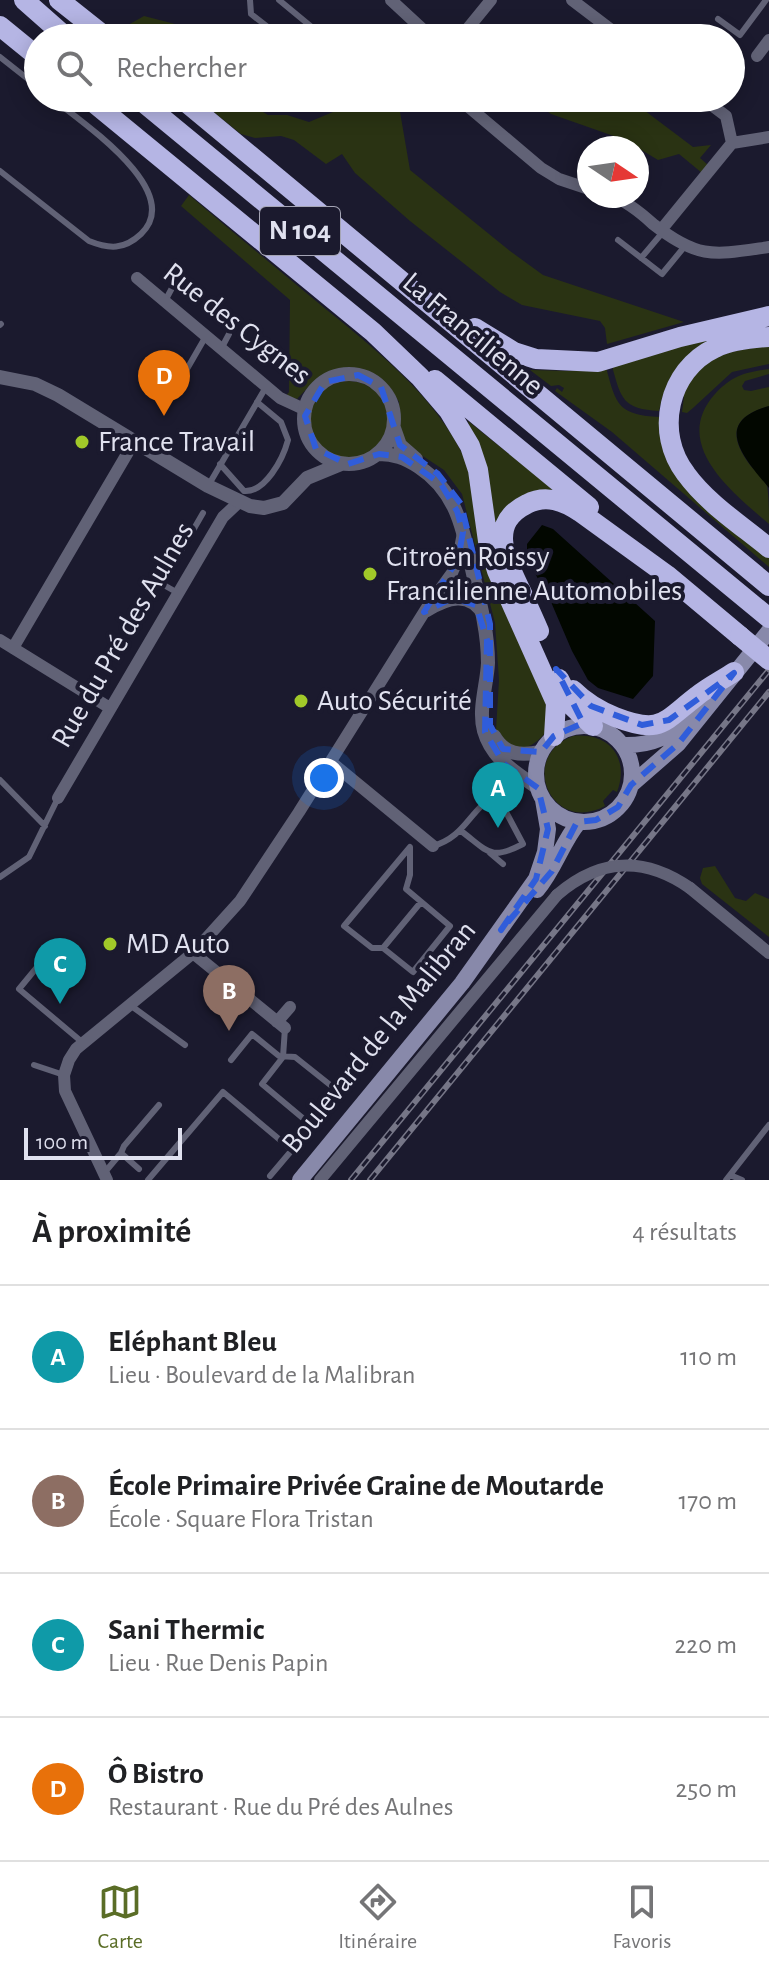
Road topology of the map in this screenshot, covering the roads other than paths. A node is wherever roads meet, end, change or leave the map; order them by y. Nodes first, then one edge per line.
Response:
1 (24, 0) edge
2 (59, 0) edge
3 (250, 0) edge
4 (279, 0) edge
5 (391, 0) edge
6 (491, 0) edge
7 (572, 0) edge
8 (766, 0) edge
9 (718, 19) dead end
10 (51, 24) edge
11 (89, 24) edge
12 (264, 24) edge
13 (308, 24) edge
14 (417, 24) edge
15 (471, 24) edge
16 (604, 24) edge
17 (725, 24) edge
18 (0, 26) edge
19 (745, 28) edge
20 (769, 40) edge
21 (24, 46) edge
22 (757, 56) dead end
23 (0, 57) edge
24 (24, 76) edge
25 (68, 112) edge
26 (105, 112) edge
27 (155, 112) edge
28 (198, 112) edge
29 (475, 112) edge
30 (721, 112) edge
31 (769, 137) edge
32 (732, 143) junction
33 (0, 171) edge
34 (577, 185) edge
35 (633, 208) edge
36 (662, 231) junction
37 (618, 240) dead end
38 (685, 246) junction
39 (769, 247) edge
40 (641, 258) junction
41 (137, 278) dead end
42 (172, 288) dead end
43 (165, 301) junction
44 (427, 304) junction
45 (769, 316) edge
46 (373, 332) junction
47 (229, 334) dead end
48 (206, 336) junction
49 (769, 337) edge
50 (221, 349) junction
51 (0, 377) edge
52 (266, 387) junction
53 (172, 395) dead end
54 (257, 402) junction
55 (306, 410) junction
56 (394, 428) junction
57 (309, 440) junction
58 (134, 442) junction
59 (379, 454) junction
60 (220, 464) junction
61 (341, 464) junction
62 (307, 478) junction
63 (208, 486) junction
64 (238, 503) junction
65 (203, 513) dead end
66 (463, 532) junction
67 (769, 548) edge
68 (667, 575) junction
69 (769, 586) edge
70 (178, 593) junction
71 (424, 612) junction
72 (483, 616) junction
73 (767, 621) edge
74 (0, 640) edge
75 (13, 648) junction
76 (769, 660) edge
77 (556, 669) junction
78 (734, 672) junction
79 (110, 708) junction
80 (593, 726) junction
81 (547, 744) junction
82 (623, 745) junction
83 (331, 762) junction
84 (0, 780) edge
85 (631, 785) junction
86 (540, 794) junction
87 (58, 798) joint
88 (579, 822) junction
89 (45, 826) junction
90 (461, 831) junction
91 (419, 836) junction
92 (433, 846) joint
93 (410, 847) junction
94 (490, 853) junction
95 (503, 864) dead end
96 (0, 877) edge
97 (421, 902) junction
98 (501, 930) junction
99 (383, 948) junction
100 (193, 953) junction
101 (769, 953) edge
102 (38, 966) dead end
103 (128, 1004) junction
104 (290, 1007) dead end
105 (281, 1025) junction
106 (83, 1043) junction
107 (185, 1045) dead end
108 (283, 1057) junction
109 (231, 1060) dead end
110 (34, 1065) dead end
111 (64, 1075) junction
112 (159, 1105) dead end
113 (769, 1125) edge
114 (121, 1153) junction
115 (139, 1169) dead end
116 (270, 1176) dead end
117 (105, 1177) edge
118 (728, 1178) edge
119 (148, 1180) edge
120 (300, 1180) edge
121 (320, 1180) edge
122 (742, 1180) edge

1 - 10 highway
2 - 11 highway
3 - 12 lane
4 - 13 lane
5 - 14 street
6 - 15 street
7 - 16 street
8 - 19 lane
9 - 17 lane
18 - 21 highway
20 - 22 street
23 - 24 lane
25 - 33 lane
26 - 46 highway
27 - 73 highway, La Francilienne / N 104
28 - 44 highway, La Francilienne / N 104
29 - 34 street
30 - 32 street
31 - 32 street
32 - 36 street
35 - 36 street
36 - 38 street
36 - 40 lane
37 - 40 lane
38 - 39 street
38 - 40 lane
41 - 43 street, Rue des Cygnes
42 - 43 lane
43 - 48 street, Rue des Cygnes
44 - 45 highway
44 - 69 highway, La Francilienne / N 104
46 - 68 highway
46 - 81 highway
47 - 50 lane
48 - 50 street, Rue des Cygnes
48 - 53 lane
49 - 67 highway
50 - 52 street, Rue des Cygnes
51 - 58 street, Rue du Pré des Aulnes
52 - 54 lane
52 - 55 street, Rue des Cygnes
54 - 60 lane
54 - 60 lane
55 - 56 street
55 - 57 street
56 - 59 street
56 - 81 street
57 - 61 street
57 - 62 street
58 - 63 street, Rue du Pré des Aulnes
58 - 75 street
59 - 61 street
59 - 66 street
60 - 63 lane
61 - 62 street, Rue du Pré des Aulnes
62 - 64 street, Rue du Pré des Aulnes
63 - 64 street, Rue du Pré des Aulnes
64 - 70 street, Rue du Pré des Aulnes
65 - 70 lane
66 - 71 street
66 - 72 street
68 - 76 highway, bridge
68 - 77 highway
70 - 79 street, Rue du Pré des Aulnes
71 - 72 street
71 - 83 street
72 - 86 street
73 - 78 main road
74 - 75 street
75 - 79 street
77 - 78 highway
77 - 80 highway
78 - 82 main road
78 - 85 main road
79 - 87 street, Rue du Pré des Aulnes
80 - 81 main road
80 - 82 main road
81 - 86 main road
82 - 85 main road
83 - 91 street
83 - 100 street
84 - 89 lane
85 - 88 main road
86 - 88 main road
86 - 98 main road, Boulevard de la Malibran
87 - 89 lane
88 - 98 main road, Boulevard de la Malibran
89 - 96 lane
90 - 92 lane
90 - 94 lane
90 - 94 lane
91 - 92 street
91 - 93 street
93 - 97 lane
93 - 99 lane
94 - 95 lane
97 - 99 lane
97 - 99 lane
98 - 120 main road, Boulevard de la Malibran
100 - 103 street
100 - 105 street
101 - 121 street, bridge
102 - 106 lane
103 - 106 street
103 - 107 lane
104 - 105 street
105 - 108 lane
106 - 111 street
108 - 108 lane
108 - 109 lane
110 - 111 lane
111 - 117 street
112 - 114 lane
113 - 118 lane
114 - 115 lane
114 - 117 lane
116 - 119 lane
118 - 122 lane

